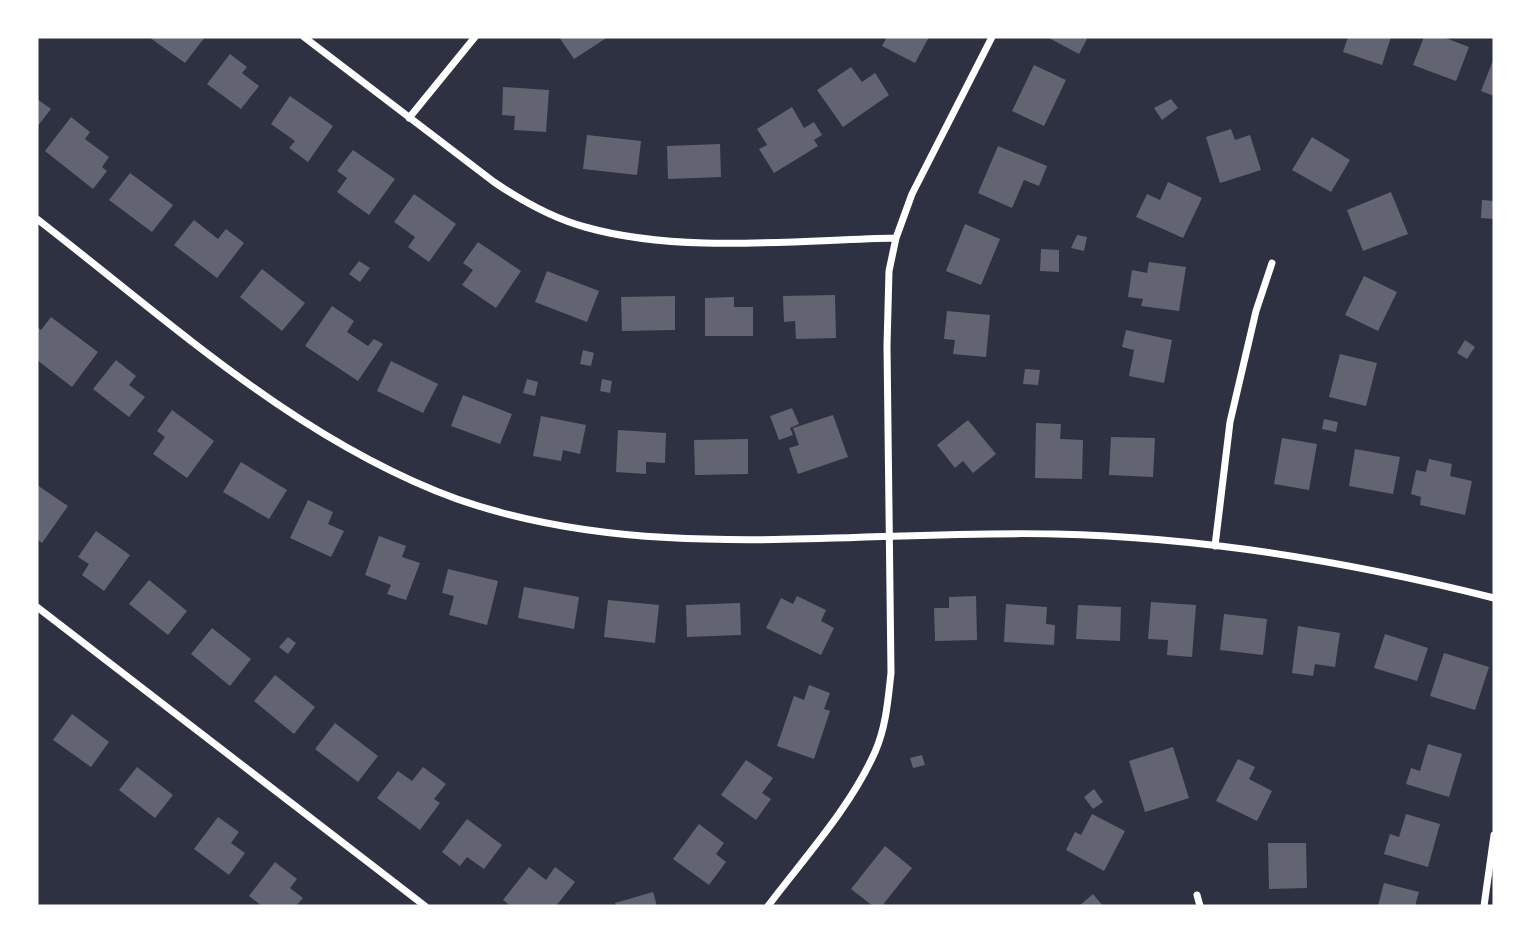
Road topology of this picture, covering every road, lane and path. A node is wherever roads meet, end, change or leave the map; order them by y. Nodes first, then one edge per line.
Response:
1 (304, 37) edge
2 (475, 37) edge
3 (992, 37) edge
4 (409, 118) junction
5 (37, 219) edge
6 (896, 238) junction
7 (1272, 263) dead end
8 (889, 536) junction
9 (1214, 545) junction
10 (1494, 598) edge
11 (37, 607) edge
12 (1494, 835) edge
13 (1196, 895) dead end
14 (425, 906) edge
15 (768, 906) edge
16 (1200, 906) edge
17 (1484, 906) edge

1 - 4 street
2 - 4 street
3 - 6 street
4 - 6 street
5 - 8 street
6 - 8 street
7 - 9 street
8 - 9 street
8 - 15 street
9 - 10 street
11 - 14 street
12 - 17 street
13 - 16 street

